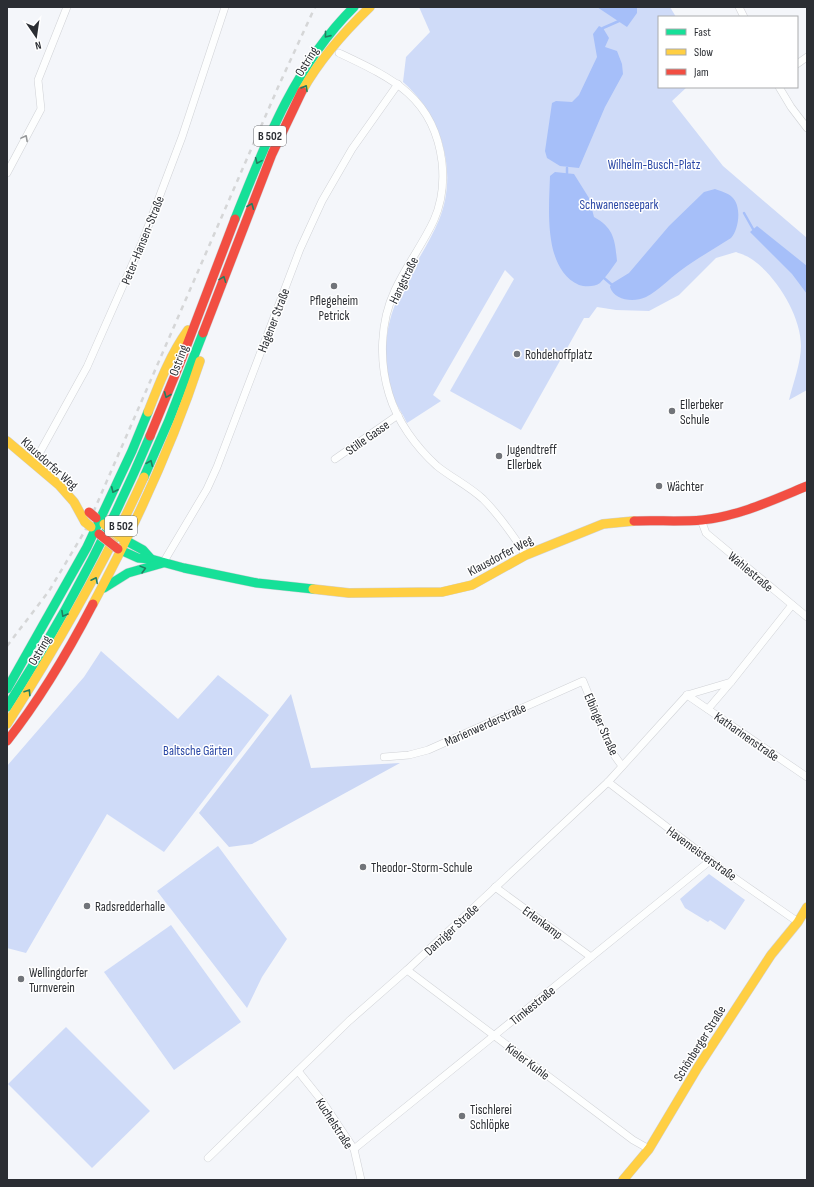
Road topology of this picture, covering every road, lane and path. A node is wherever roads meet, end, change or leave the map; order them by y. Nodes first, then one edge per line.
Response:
1 (67, 7) edge
2 (225, 7) edge
3 (354, 7) edge
4 (370, 7) edge
5 (739, 7) edge
6 (744, 16) edge
7 (339, 53) dead end
8 (807, 57) edge
9 (798, 63) edge
10 (398, 84) junction
11 (781, 88) edge
12 (807, 128) edge
13 (7, 173) edge
14 (210, 315) junction
15 (196, 320) junction
16 (398, 415) junction
17 (7, 441) edge
18 (335, 459) dead end
19 (34, 463) junction
20 (807, 486) edge
21 (75, 504) junction
22 (97, 519) junction
23 (701, 520) junction
24 (92, 528) junction
25 (125, 540) junction
26 (120, 550) junction
27 (526, 555) junction
28 (151, 559) junction
29 (163, 563) junction
30 (100, 591) junction
31 (792, 605) junction
32 (807, 617) edge
33 (583, 681) joint
34 (731, 682) junction
35 (7, 689) edge
36 (688, 695) junction
37 (7, 707) edge
38 (708, 708) junction
39 (7, 724) edge
40 (7, 741) edge
41 (384, 757) dead end
42 (622, 766) junction
43 (807, 778) edge
44 (608, 782) junction
45 (711, 860) junction
46 (495, 887) junction
47 (807, 908) edge
48 (807, 918) edge
49 (798, 922) junction
50 (591, 958) junction
51 (407, 970) junction
52 (494, 1035) junction
53 (298, 1071) junction
54 (354, 1149) junction
55 (649, 1149) junction
56 (208, 1158) dead end
57 (361, 1180) edge
58 (623, 1180) edge

13 -> 1 street
2 - 19 street, Peter-Hansen-Straße
3 -> 15 main road, Ostring / B 502
14 -> 4 main road, Ostring / B 502
5 - 6 street
7 - 10 street, Hangstraße
8 - 9 street
10 - 16 street, Hangstraße
10 - 29 street, Hagener Straße
11 - 12 street
14 - 25 main road
39 -> 14 main road, Ostring / B 502
15 -> 22 main road
15 -> 37 main road, Ostring / B 502
16 - 18 street, Stille Gasse
16 - 27 street, Hangstraße
17 - 19 main road, Klausdorfer Weg
19 - 21 main road, Klausdorfer Weg
20 - 23 main road, Klausdorfer Weg
21 - 22 main road, Klausdorfer Weg
21 - 24 main road, Klausdorfer Weg
22 - 24 main road
22 - 25 main road, Klausdorfer Weg, bridge
23 - 27 main road, Klausdorfer Weg
23 - 31 street, Wahlestraße
24 - 26 main road, Klausdorfer Weg, bridge
24 - 35 main road
25 - 26 main road
25 - 28 main road, Klausdorfer Weg
26 - 28 main road, Klausdorfer Weg
26 - 30 main road
27 - 29 main road, Klausdorfer Weg
28 - 29 main road, Klausdorfer Weg
30 -> 29 main road
30 - 40 main road
31 - 32 street, Wahlestraße
31 - 34 street
33 - 41 street, Marienwerderstraße
33 - 42 street, Elbinger Straße
34 - 36 street
34 - 38 street
36 - 38 street, Katharinenstraße
36 - 42 street, Danziger Straße
38 - 43 street, Katharinenstraße
42 - 44 street, Danziger Straße
44 - 45 street, Havemeisterstraße
44 - 46 street, Danziger Straße
45 - 49 street, Havemeisterstraße
45 - 50 street, Timkestraße
46 - 50 street, Erlenkamp
46 - 51 street, Danziger Straße
47 - 49 main road, Schönberger Straße
48 - 49 main road, Schönberger Straße
49 - 55 main road, Schönberger Straße
50 - 52 street, Timkestraße
51 - 52 street, Kieler Kuhle
51 - 53 street, Danziger Straße
52 - 54 street, Timkestraße
52 - 55 street, Kieler Kuhle
53 - 54 street, Kuchelstraße
53 - 56 street, Danziger Straße
54 - 57 street, Kuchelstraße
55 - 58 main road, Schönberger Straße

